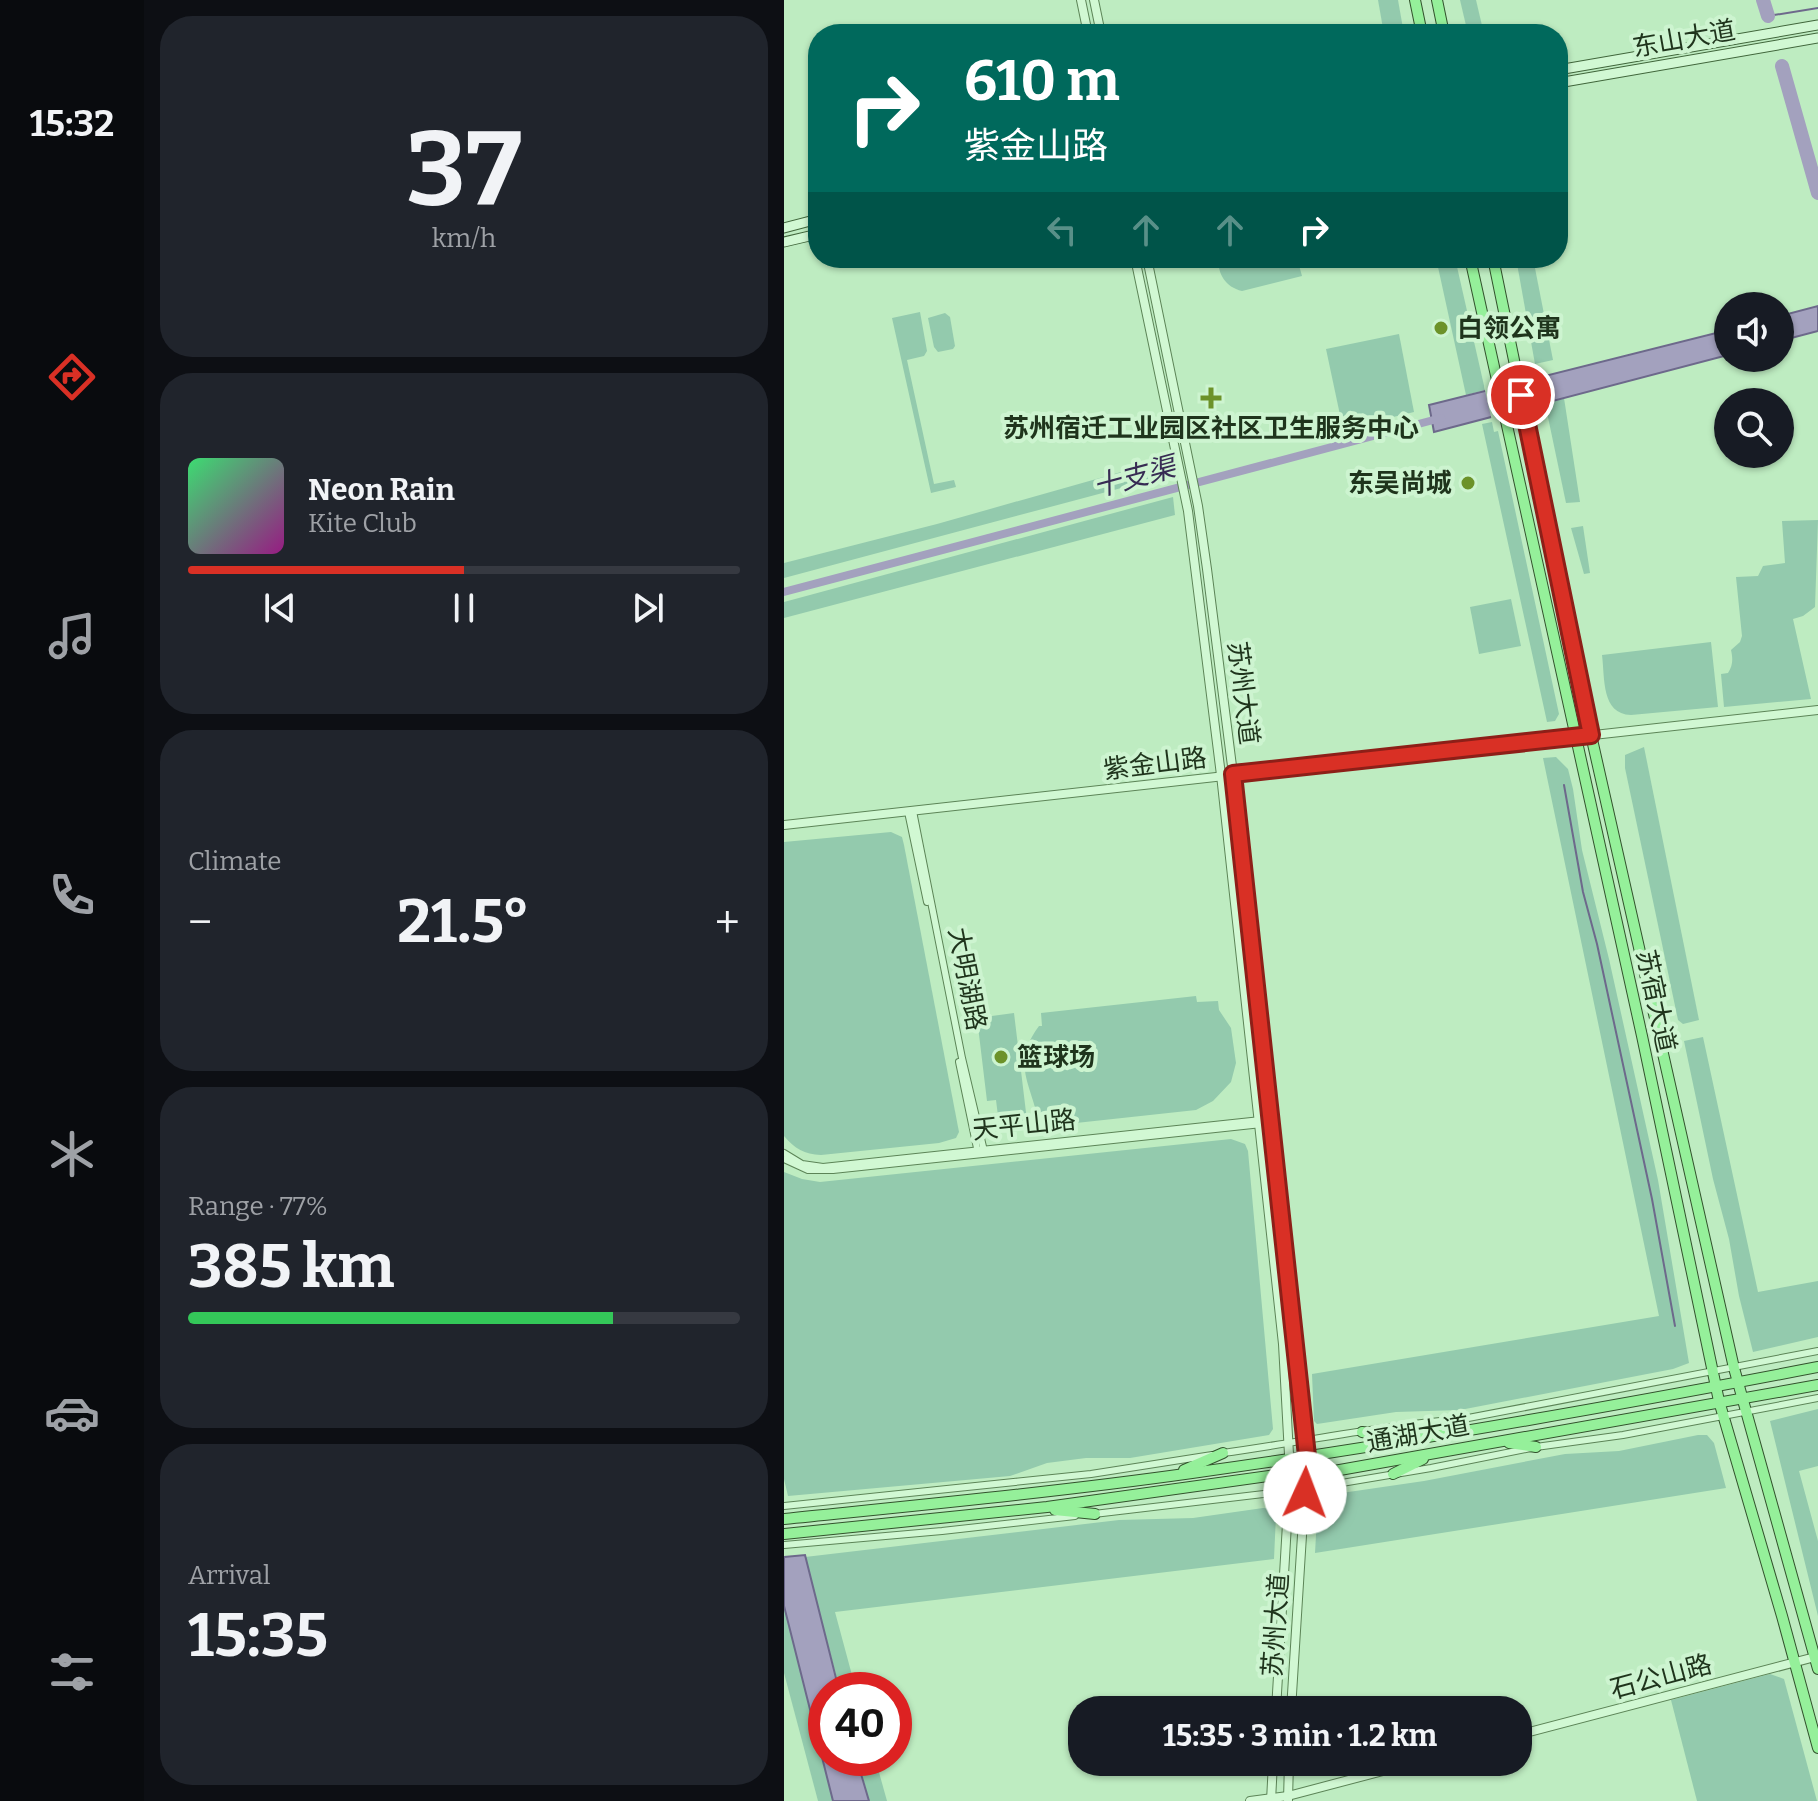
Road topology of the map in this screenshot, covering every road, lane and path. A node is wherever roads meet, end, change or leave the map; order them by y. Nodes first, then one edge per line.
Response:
1 (1081, 0) edge
2 (1094, 0) edge
3 (1415, 0) edge
4 (1437, 0) edge
5 (1086, 24) edge
6 (1099, 24) edge
7 (1420, 24) edge
8 (1442, 24) edge
9 (1818, 25) edge
10 (1818, 38) edge
11 (1568, 68) edge
12 (1568, 81) edge
13 (808, 222) edge
14 (784, 228) edge
15 (808, 236) edge
16 (784, 242) edge
17 (1137, 268) edge
18 (1149, 268) edge
19 (1472, 268) edge
20 (1495, 268) edge
21 (1818, 710) edge
22 (1591, 735) junction
23 (1575, 737) junction
24 (1233, 774) junction
25 (1221, 775) junction
26 (911, 812) junction
27 (784, 825) edge
28 (1270, 1121) junction
29 (1259, 1122) junction
30 (981, 1152) junction
31 (784, 1156) edge
32 (1818, 1351) edge
33 (1818, 1367) edge
34 (1734, 1368) junction
35 (1713, 1372) junction
36 (1738, 1382) junction
37 (1818, 1385) edge
38 (1716, 1387) junction
39 (1741, 1397) junction
40 (1818, 1398) edge
41 (1719, 1401) junction
42 (1745, 1412) junction
43 (1722, 1415) junction
44 (1362, 1432) junction
45 (1411, 1440) junction
46 (1305, 1442) junction
47 (1499, 1442) junction
48 (1289, 1444) junction
49 (1536, 1447) junction
50 (1223, 1453) junction
51 (1434, 1454) junction
52 (1307, 1456) junction
53 (1290, 1459) junction
54 (1290, 1473) junction
55 (1393, 1474) junction
56 (1171, 1476) junction
57 (1306, 1476) junction
58 (1306, 1489) junction
59 (1289, 1491) junction
60 (784, 1506) edge
61 (1034, 1509) junction
62 (1095, 1514) junction
63 (784, 1519) edge
64 (784, 1534) edge
65 (784, 1545) edge
66 (1815, 1657) junction
67 (1794, 1663) junction
68 (1818, 1669) edge
69 (1277, 1696) edge
70 (1292, 1696) edge
71 (1532, 1731) edge
72 (1818, 1748) edge
73 (1272, 1776) edge
74 (1289, 1776) edge
75 (1367, 1776) edge
76 (1288, 1798) edge
77 (1271, 1800) edge
78 (1250, 1801) edge

1 - 5 street
2 - 6 street
3 - 7 main road
4 - 8 main road
9 - 11 main road, 东山大道
10 - 12 main road, 东山大道
13 - 14 main road
15 - 16 main road
17 - 25 street, 苏州大道
18 - 24 street, 苏州大道
19 - 23 main road, 苏宿大道
20 - 22 main road, 苏宿大道
21 - 22 street, 紫金山路
22 - 23 street, 紫金山路
22 - 34 main road, 苏宿大道
23 - 24 street, 紫金山路
23 - 35 main road, 苏宿大道
24 - 25 street, 紫金山路
24 - 28 street, 苏州大道
25 - 26 street, 紫金山路
25 - 29 street, 苏州大道
26 - 27 street, 紫金山路
26 - 30 street, 大明湖路
28 - 29 street, 天平山路
28 - 46 street, 苏州大道
29 - 30 street, 天平山路
29 - 48 street, 苏州大道
30 - 31 street, 天平山路
32 - 34 street
33 - 36 main road, 通湖大道
34 - 35 street
34 - 36 main road, 苏宿大道
35 - 38 main road, 苏宿大道
35 - 44 street
36 - 38 main road, 通湖大道
36 - 39 main road, 苏宿大道
37 - 39 main road, 通湖大道
38 - 41 main road, 苏宿大道
38 - 45 main road, 通湖大道
39 - 41 main road, 通湖大道
39 - 42 main road, 苏宿大道
40 - 42 street
41 - 43 main road, 苏宿大道
41 - 47 main road, 通湖大道
42 - 43 street
42 - 66 main road, 苏宿大道
43 - 49 street
43 - 67 main road, 苏宿大道
44 - 45 main road
44 - 46 street
45 - 52 main road, 通湖大道
46 - 48 street
46 - 52 street, 苏州大道
47 - 49 main road
47 - 51 main road, 通湖大道
48 - 50 street
48 - 53 street, 苏州大道
49 - 55 street
50 - 56 main road
50 - 60 street
51 - 55 main road
51 - 57 main road, 通湖大道
52 - 53 main road, 通湖大道
52 - 57 street, 苏州大道
53 - 54 street, 苏州大道
53 - 56 main road, 通湖大道
54 - 57 main road, 通湖大道
54 - 59 street, 苏州大道
54 - 61 main road, 通湖大道
55 - 58 street
56 - 63 main road, 通湖大道
57 - 58 street, 苏州大道
58 - 59 street
58 - 70 street, 苏州大道
59 - 62 street
59 - 69 street, 苏州大道
61 - 62 main road
61 - 64 main road, 通湖大道
62 - 65 street
66 - 67 street, 石公山路
66 - 68 main road, 苏宿大道
67 - 71 street, 石公山路
67 - 72 main road, 苏宿大道
73 - 77 street
74 - 76 street
75 - 76 street
76 - 77 street
77 - 78 street

